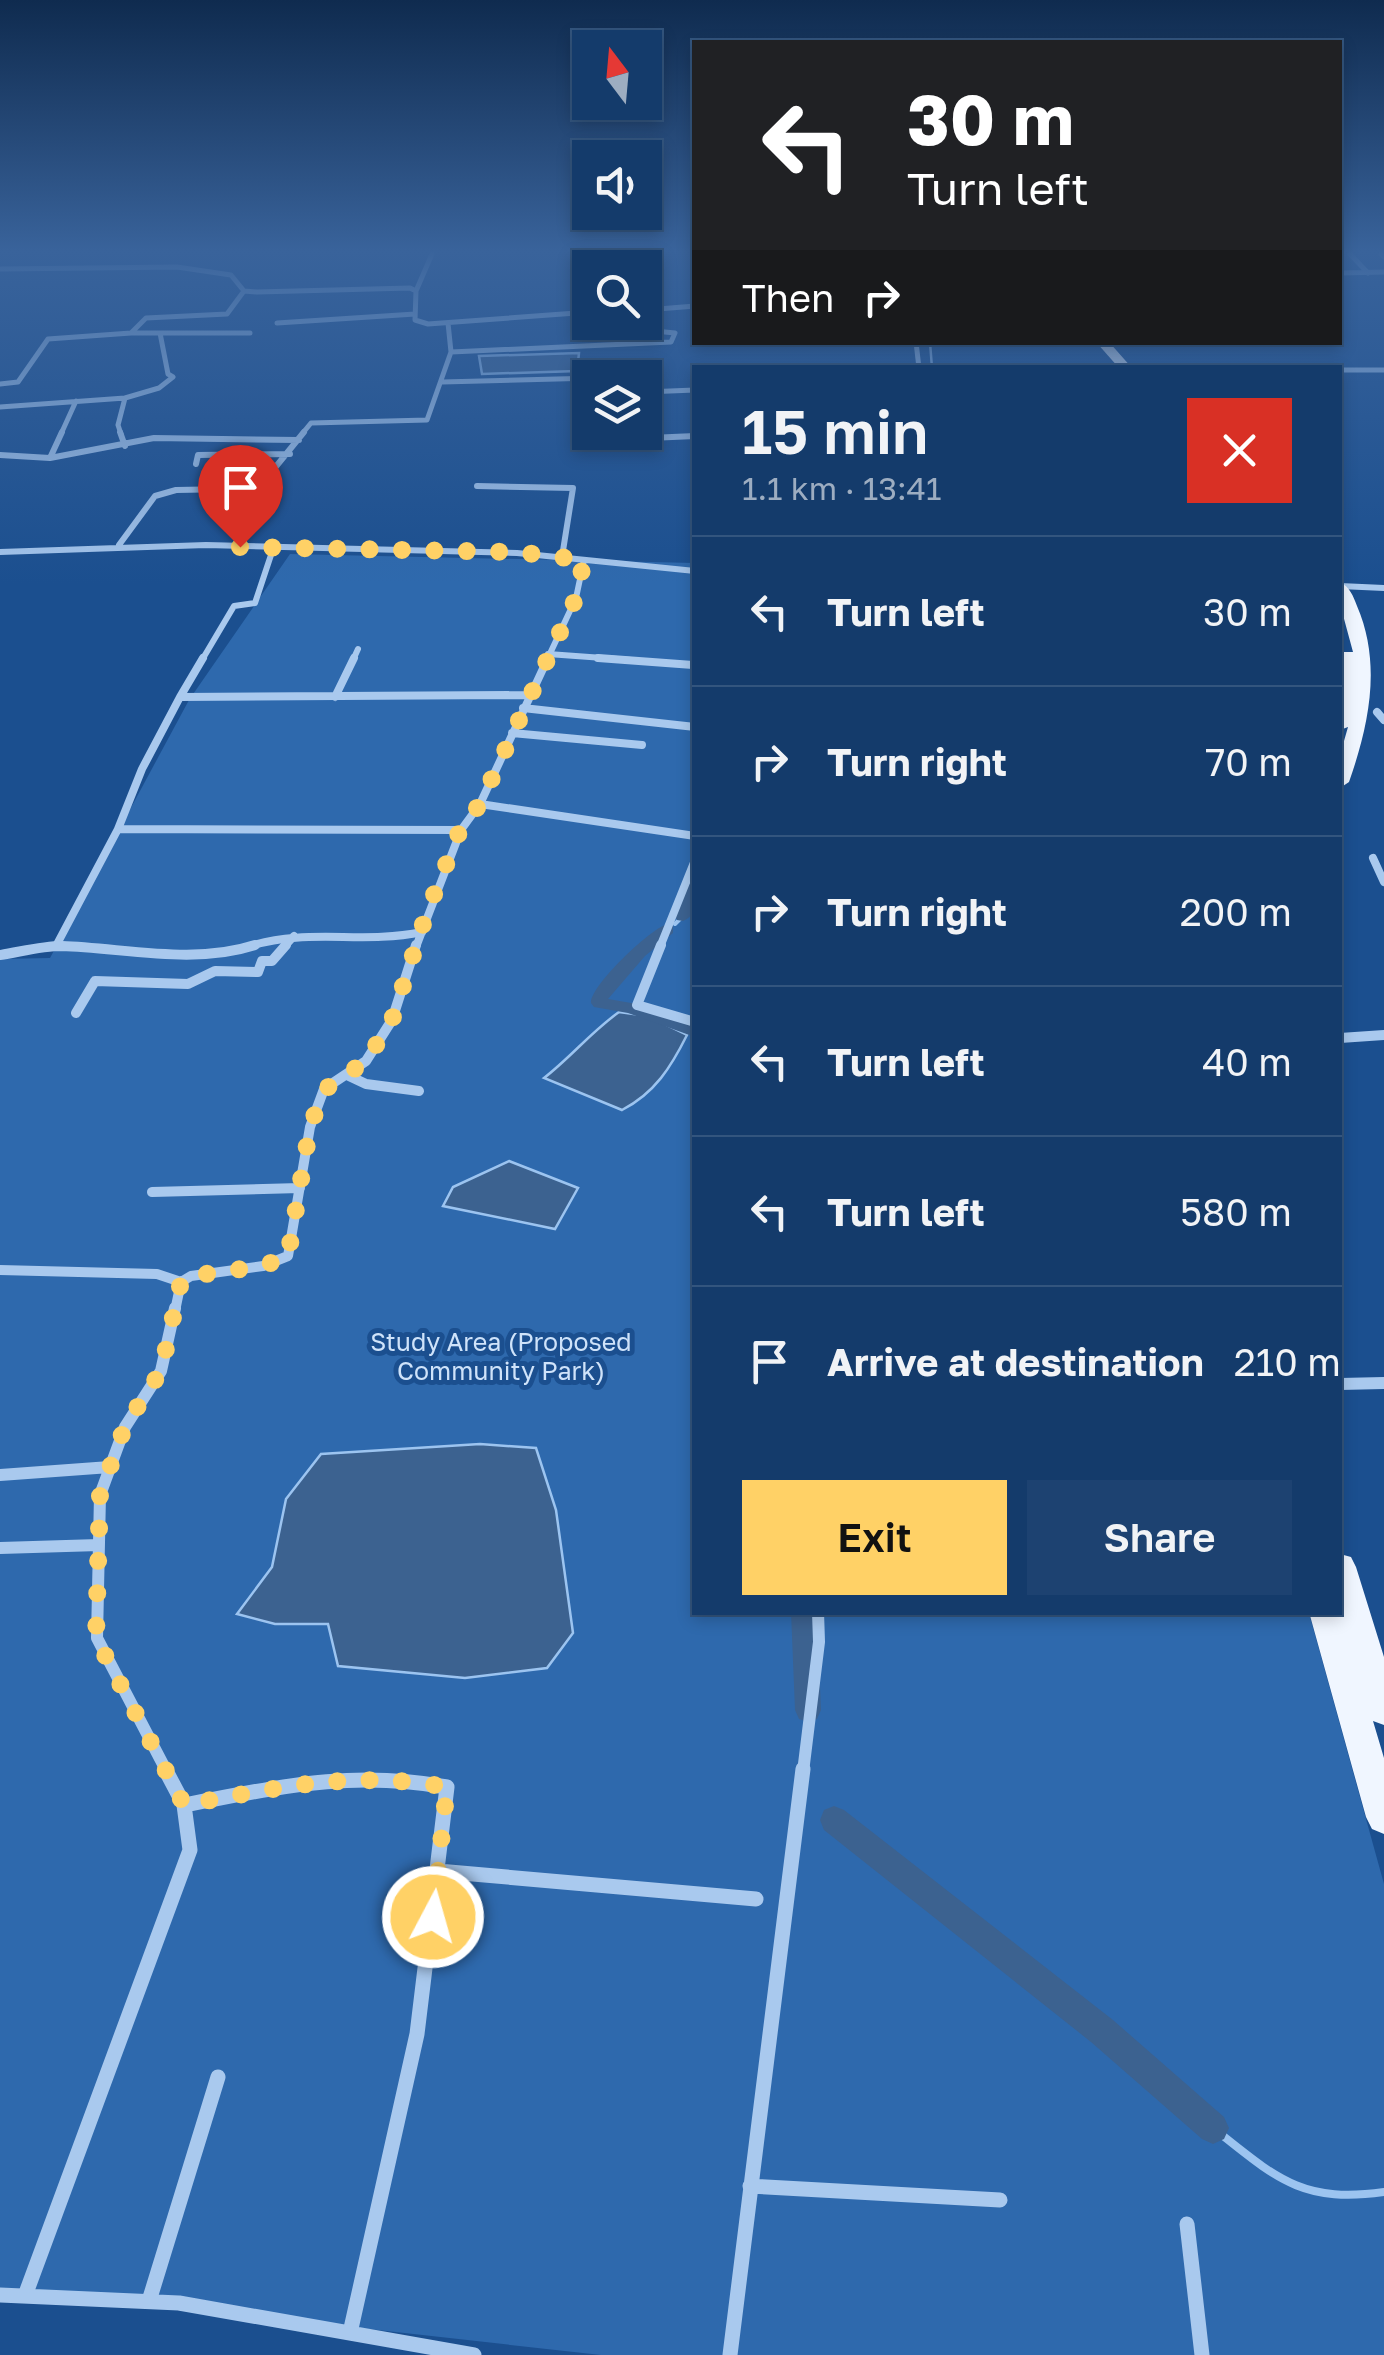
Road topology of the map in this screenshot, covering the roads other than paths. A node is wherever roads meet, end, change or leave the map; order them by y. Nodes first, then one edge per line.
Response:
1 (31, 364) edge
2 (166, 364) edge
3 (447, 364) edge
4 (1342, 370) edge
5 (1384, 370) edge
6 (572, 379) edge
7 (442, 382) junction
8 (0, 384) edge
9 (692, 390) edge
10 (662, 391) edge
11 (125, 398) junction
12 (76, 401) junction
13 (0, 406) edge
14 (692, 436) edge
15 (662, 437) edge
16 (298, 440) junction
17 (125, 446) junction
18 (290, 454) junction
19 (0, 456) edge
20 (50, 458) junction
21 (196, 464) dead end
22 (478, 486) dead end
23 (118, 546) junction
24 (273, 549) junction
25 (0, 552) edge
26 (562, 557) junction
27 (584, 560) junction
28 (692, 571) edge
29 (1342, 586) edge
30 (1384, 588) edge
31 (1342, 591) edge
32 (1342, 633) edge
33 (358, 649) dead end
34 (548, 654) junction
35 (692, 665) edge
36 (530, 695) junction
37 (336, 696) junction
38 (180, 697) junction
39 (523, 708) junction
40 (1342, 708) edge
41 (1377, 712) dead end
42 (1384, 720) edge
43 (692, 727) edge
44 (512, 732) junction
45 (642, 745) dead end
46 (1342, 776) edge
47 (480, 804) junction
48 (118, 829) junction
49 (460, 830) junction
50 (692, 836) edge
51 (1374, 858) dead end
52 (692, 868) edge
53 (1384, 882) edge
54 (422, 932) junction
55 (294, 936) junction
56 (56, 946) junction
57 (0, 955) edge
58 (76, 1013) dead end
59 (692, 1021) edge
60 (1384, 1036) edge
61 (1342, 1038) edge
62 (349, 1076) junction
63 (420, 1091) dead end
64 (300, 1188) junction
65 (152, 1192) dead end
66 (0, 1270) edge
67 (181, 1282) junction
68 (1384, 1383) edge
69 (1342, 1384) edge
70 (110, 1467) junction
71 (0, 1475) edge
72 (99, 1545) junction
73 (0, 1548) edge
74 (1342, 1574) edge
75 (818, 1615) edge
76 (1326, 1615) edge
77 (1384, 1710) edge
78 (184, 1805) junction
79 (1384, 1817) edge
80 (438, 1871) junction
81 (756, 1899) dead end
82 (218, 2077) dead end
83 (750, 2186) junction
84 (1000, 2200) dead end
85 (1187, 2224) dead end
86 (26, 2293) junction
87 (0, 2295) edge
88 (149, 2301) junction
89 (350, 2333) junction
90 (474, 2355) edge
91 (730, 2355) edge
92 (1202, 2355) edge

1 - 8 street
2 - 11 street
3 - 7 street
4 - 5 street
6 - 7 street
7 - 16 street
9 - 10 street
11 - 12 street
11 - 17 street
12 - 13 street
12 - 20 street
14 - 15 street
16 - 17 street
16 - 18 street
17 - 20 street
18 - 21 street
18 - 23 street
19 - 20 street
22 - 26 street
23 - 24 street
23 - 25 street
24 - 26 street
24 - 38 street
26 - 27 street
27 - 28 street
27 - 34 street
29 - 30 street
31 - 46 main road
32 - 40 main road
33 - 37 street
34 - 35 street
34 - 36 street
36 - 37 street
36 - 39 street
37 - 38 street
38 - 48 street
39 - 43 street
39 - 44 street
41 - 42 street
44 - 45 street
44 - 47 street
47 - 49 street
47 - 50 street
48 - 49 street
48 - 56 street
49 - 54 street
51 - 53 street
52 - 59 street
54 - 55 street
54 - 62 street
55 - 56 street
55 - 58 street
56 - 57 street
60 - 61 street
62 - 63 street
62 - 64 street
64 - 65 street
64 - 67 street
66 - 67 street
67 - 70 street
68 - 69 street
70 - 71 street
70 - 72 street
72 - 73 street
72 - 78 street
74 - 77 main road
75 - 83 street
76 - 79 main road
78 - 80 street
78 - 86 street
80 - 81 street
80 - 89 street
82 - 88 street
83 - 84 street
83 - 91 street
85 - 92 street
86 - 87 street
86 - 88 street
88 - 89 street
89 - 90 street

